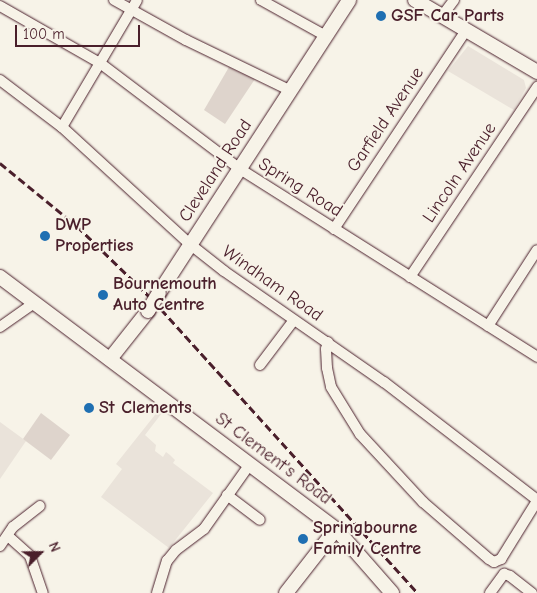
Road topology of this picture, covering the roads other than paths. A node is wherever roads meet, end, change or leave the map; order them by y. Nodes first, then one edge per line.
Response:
1 (114, 0) edge
2 (137, 0) edge
3 (260, 0) edge
4 (349, 0) edge
5 (415, 0) edge
6 (454, 0) edge
7 (0, 6) edge
8 (131, 10) junction
9 (442, 16) junction
10 (466, 30) junction
11 (326, 36) junction
12 (100, 63) junction
13 (537, 72) edge
14 (0, 80) edge
15 (537, 87) edge
16 (291, 91) junction
17 (62, 127) junction
18 (240, 169) junction
19 (334, 229) junction
20 (191, 244) junction
21 (537, 250) edge
22 (0, 277) edge
23 (410, 277) junction
24 (34, 303) junction
25 (294, 320) junction
26 (488, 326) junction
27 (0, 327) edge
28 (328, 342) junction
29 (537, 357) edge
30 (110, 359) junction
31 (260, 366) dead end
32 (250, 464) junction
33 (227, 495) junction
34 (537, 500) edge
35 (40, 506) dead end
36 (260, 520) dead end
37 (336, 529) junction
38 (8, 536) junction
39 (0, 546) edge
40 (289, 592) edge
41 (43, 593) edge
42 (157, 593) edge
43 (392, 593) edge
44 (490, 593) edge
45 (532, 593) edge

1 - 8 street
2 - 8 street
3 - 11 street
4 - 11 street, Cleveland Road
5 - 9 street
6 - 9 street
7 - 12 street, Spring Road
8 - 12 street
8 - 16 street
9 - 10 street
10 - 13 street
10 - 19 street, Garfield Avenue
11 - 16 street, Cleveland Road
12 - 17 street
12 - 18 street, Spring Road
14 - 17 street, Windham Road
15 - 23 street, Lincoln Avenue
16 - 18 street, Cleveland Road
17 - 20 street, Windham Road
18 - 19 street, Spring Road
18 - 20 street, Cleveland Road
19 - 23 street, Spring Road
20 - 25 street, Windham Road
20 - 30 street, Cleveland Road, bridge
21 - 26 street
22 - 24 street, St Clement's Road
23 - 26 street, Spring Road
24 - 27 street
24 - 30 street, St Clement's Road
25 - 28 street, Windham Road
25 - 31 street
26 - 29 street, Spring Road
28 - 34 street, Windham Road
28 - 34 street
30 - 32 street, St Clement's Road
32 - 33 street
32 - 37 street, St Clement's Road
33 - 36 street
33 - 42 street
35 - 38 street
37 - 40 street
37 - 43 street, St Clement's Road
38 - 39 street
38 - 41 street
44 - 45 street

